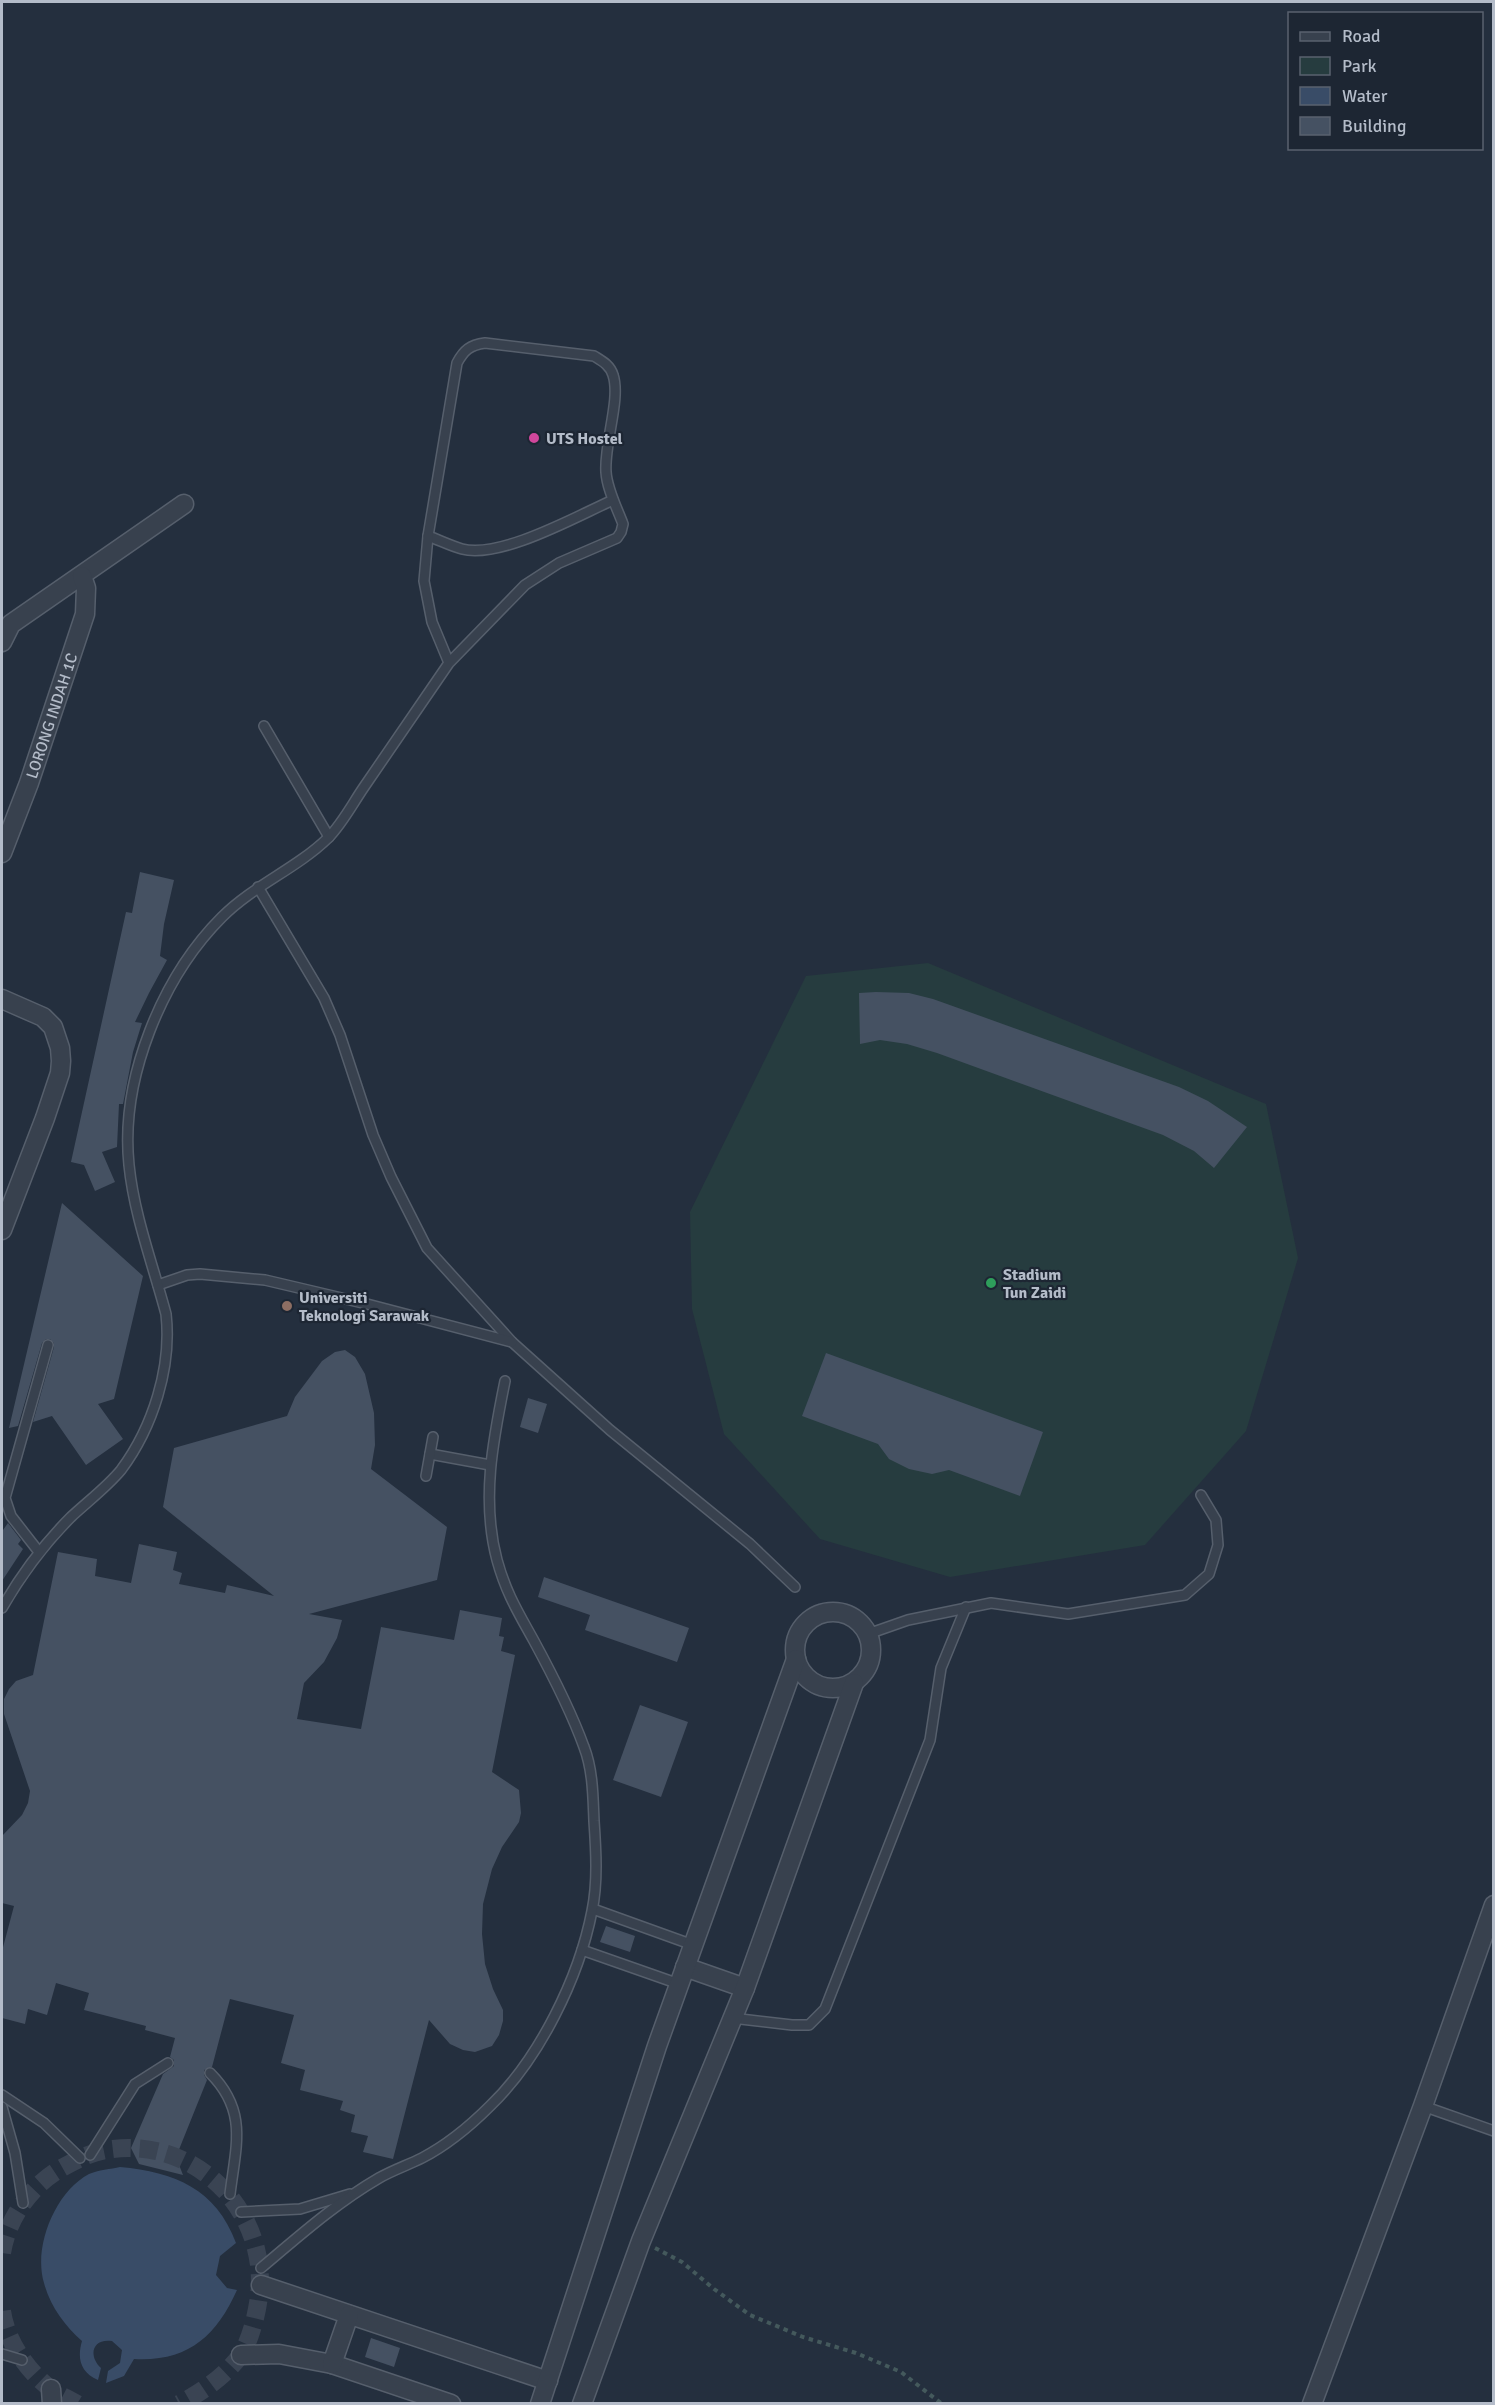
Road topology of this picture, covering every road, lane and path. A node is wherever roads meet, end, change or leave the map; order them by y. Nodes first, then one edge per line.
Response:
1 (614, 500) junction
2 (184, 504) dead end
3 (428, 536) junction
4 (82, 576) junction
5 (2, 642) edge
6 (449, 663) junction
7 (264, 726) dead end
8 (329, 837) junction
9 (2, 853) edge
10 (258, 886) junction
11 (2, 999) edge
12 (2, 1230) edge
13 (158, 1285) junction
14 (512, 1342) junction
15 (48, 1345) dead end
16 (505, 1381) dead end
17 (433, 1437) dead end
18 (430, 1454) junction
19 (490, 1465) junction
20 (426, 1476) dead end
21 (1201, 1495) dead end
22 (39, 1552) junction
23 (795, 1587) dead end
24 (966, 1606) junction
25 (2, 1608) edge
26 (868, 1634) junction
27 (796, 1659) junction
28 (854, 1683) junction
29 (1494, 1905) edge
30 (593, 1910) junction
31 (693, 1945) junction
32 (582, 1950) junction
33 (682, 1976) junction
34 (745, 1988) junction
35 (732, 2018) junction
36 (168, 2063) dead end
37 (210, 2073) dead end
38 (2, 2095) edge
39 (1423, 2106) junction
40 (2, 2107) edge
41 (1494, 2131) edge
42 (90, 2155) dead end
43 (80, 2158) dead end
44 (358, 2191) junction
45 (230, 2194) dead end
46 (23, 2203) dead end
47 (241, 2212) dead end
48 (641, 2241) junction
49 (261, 2277) joint
50 (349, 2315) junction
51 (2, 2354) edge
52 (241, 2355) dead end
53 (22, 2360) dead end
54 (332, 2364) junction
55 (548, 2381) junction
56 (452, 2403) edge
57 (540, 2403) edge
58 (582, 2403) edge
59 (942, 2403) edge
60 (1312, 2403) edge

1 - 3 lane
1 - 3 lane
1 - 6 lane
2 - 4 street
3 - 6 lane
4 - 5 street
4 - 9 street, LORONG INDAH 1C
6 - 8 lane
7 - 8 lane
8 - 10 lane
10 - 13 lane
10 - 14 lane
11 - 12 street
13 - 14 lane
13 - 22 lane
14 - 23 lane
15 - 22 lane
16 - 19 lane
17 - 18 lane
18 - 19 lane
18 - 20 lane
19 - 30 lane
21 - 24 lane
22 - 25 lane
24 - 26 lane
24 - 35 lane
26 - 27 street
26 - 28 street
27 - 28 street
27 - 31 street
28 - 34 street
29 - 39 street
30 - 31 lane
30 - 32 lane
31 - 33 street
32 - 33 lane
32 - 44 lane
33 - 34 street
33 - 55 street
34 - 35 street
35 - 48 street
36 - 42 lane
37 - 45 lane
38 - 43 lane
39 - 41 lane
39 - 60 street
40 - 46 lane
44 - 47 lane
44 - 49 lane
48 - 58 street
48 - 59 path
49 - 50 street
50 - 54 street
50 - 55 street
51 - 53 lane
52 - 54 street
54 - 56 street
55 - 57 street

